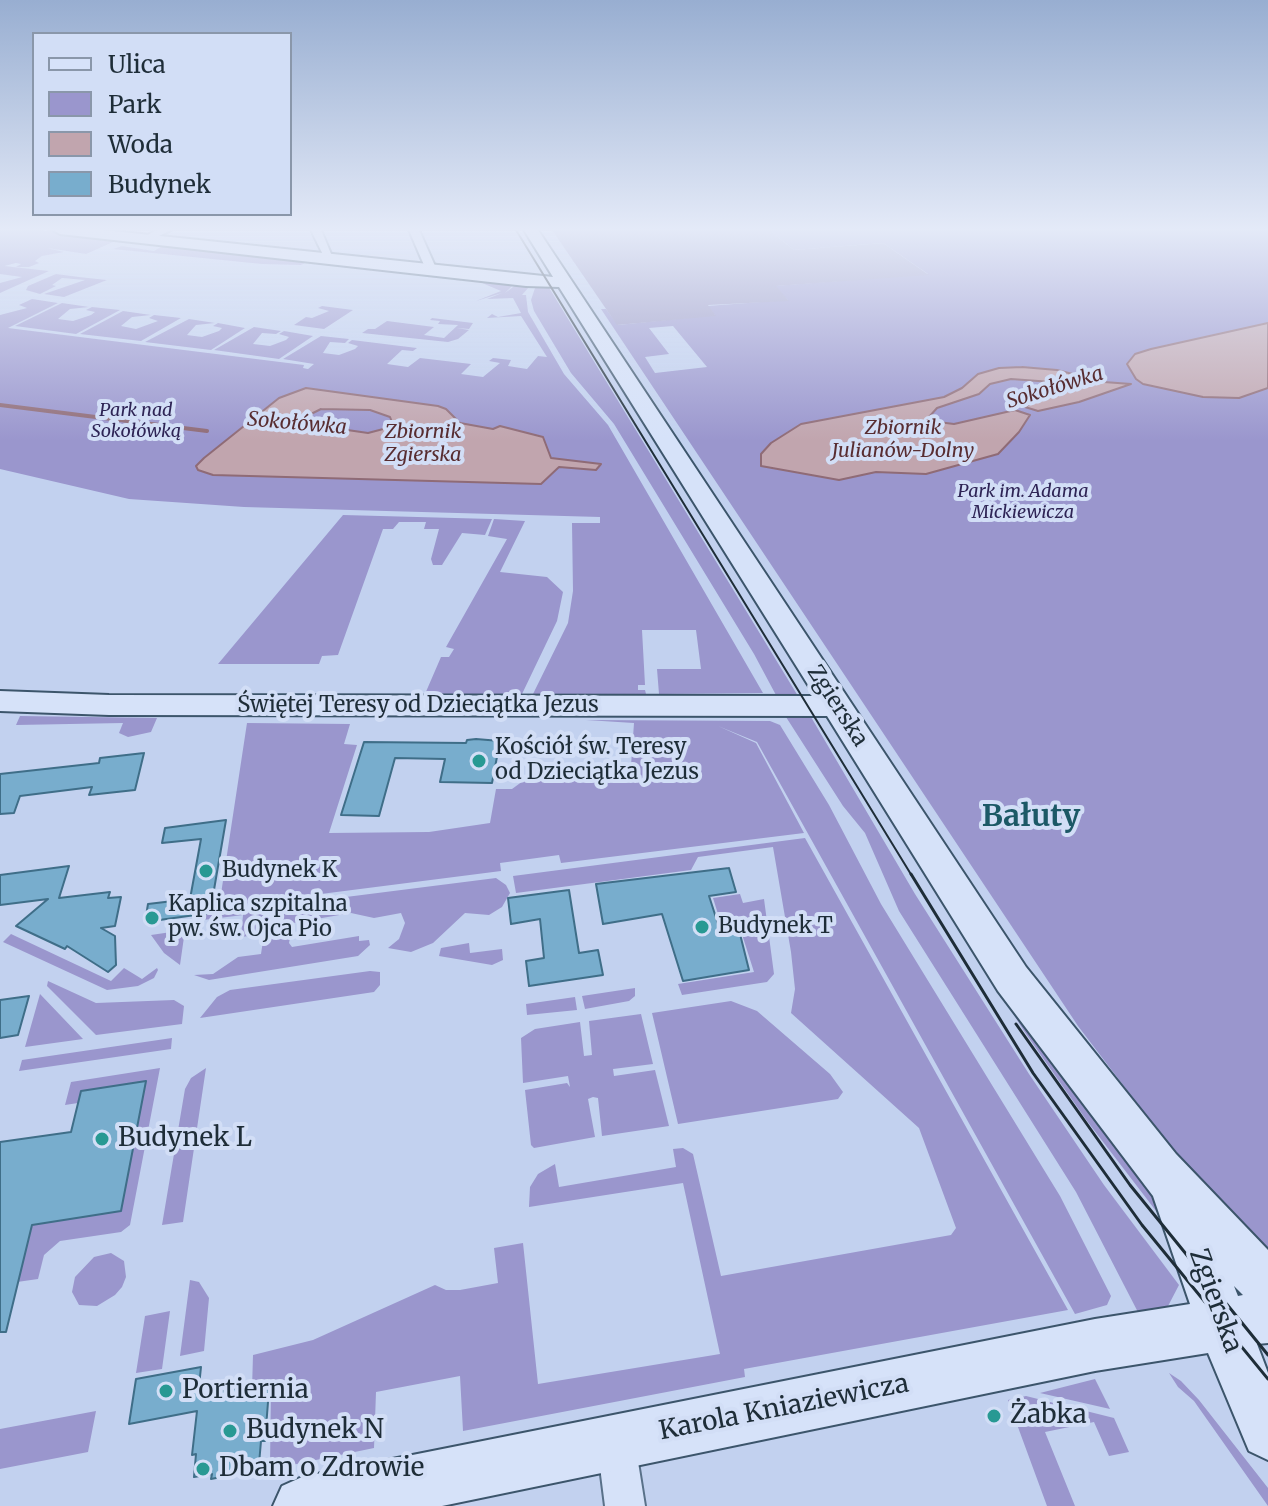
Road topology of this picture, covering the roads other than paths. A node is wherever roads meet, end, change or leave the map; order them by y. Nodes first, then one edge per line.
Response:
1 (578, 300) edge
2 (0, 701) edge
3 (836, 706) junction
4 (1160, 1170) junction
5 (1268, 1286) edge
6 (1245, 1320) edge
7 (1268, 1432) edge
8 (616, 1443) junction
9 (302, 1506) edge
10 (625, 1506) edge

1 - 3 street, Zgierska
2 - 3 street, Świętej Teresy od Dzieciątka Jezus
3 - 4 street, Zgierska
4 - 5 street, Zgierska
4 - 6 street, Zgierska
6 - 7 street, Zgierska
6 - 8 street, Karola Kniaziewicza
8 - 9 street, Karola Kniaziewicza
8 - 10 street

